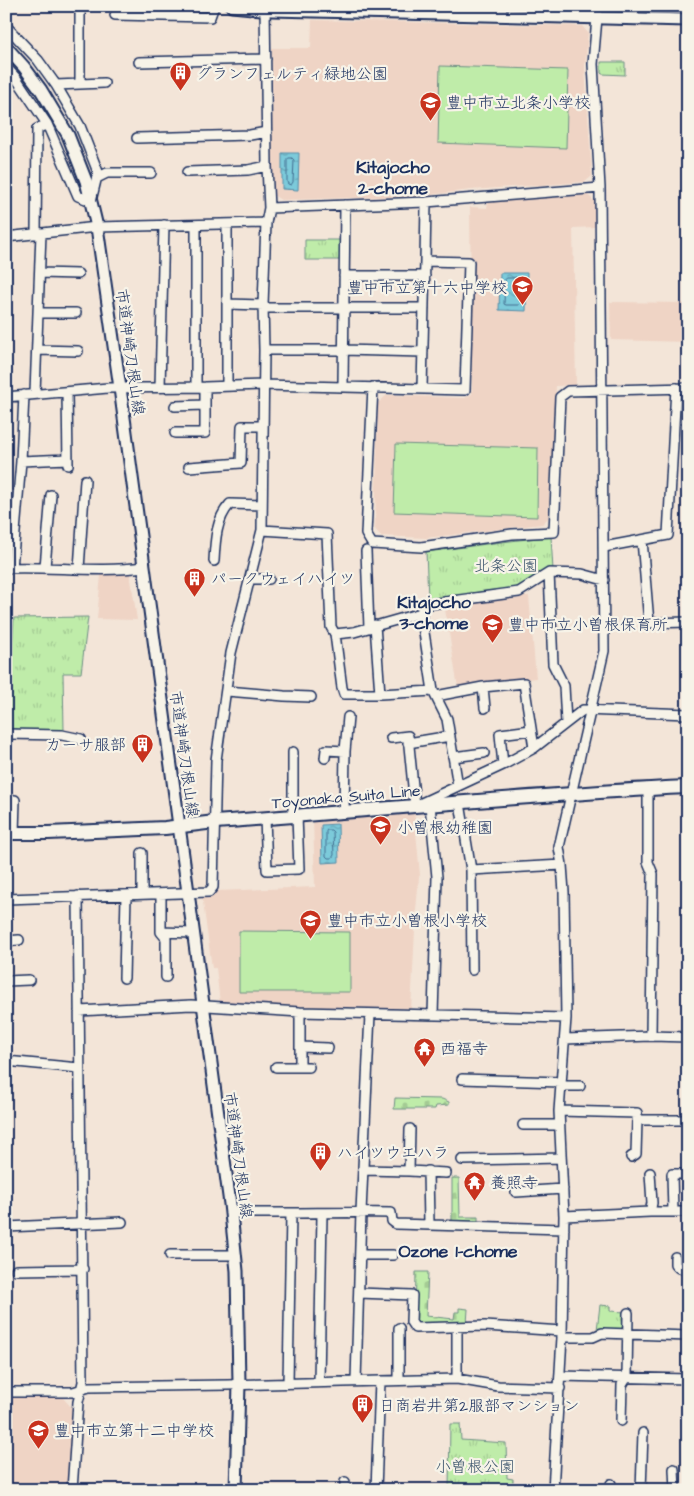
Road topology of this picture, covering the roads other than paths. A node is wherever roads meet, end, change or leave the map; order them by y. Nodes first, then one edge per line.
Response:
1 (80, 6) edge
2 (214, 6) edge
3 (232, 6) edge
4 (265, 8) edge
5 (597, 12) edge
6 (688, 14) edge
7 (115, 15) dead end
8 (667, 19) junction
9 (688, 20) edge
10 (688, 25) edge
11 (6, 26) edge
12 (6, 47) edge
13 (145, 59) dead end
14 (266, 59) junction
15 (6, 67) edge
16 (16, 78) junction
17 (6, 82) edge
18 (80, 83) junction
19 (104, 83) dead end
20 (56, 84) junction
21 (47, 124) junction
22 (267, 132) junction
23 (137, 138) dead end
24 (266, 166) junction
25 (151, 172) dead end
26 (187, 172) dead end
27 (97, 178) junction
28 (600, 188) junction
29 (91, 201) junction
30 (426, 202) junction
31 (345, 205) junction
32 (269, 208) junction
33 (266, 223) junction
34 (196, 224) junction
35 (227, 224) junction
36 (164, 225) junction
37 (97, 227) junction
38 (38, 234) junction
39 (6, 237) edge
40 (426, 261) junction
41 (40, 273) junction
42 (78, 274) dead end
43 (344, 276) junction
44 (425, 276) junction
45 (228, 304) junction
46 (264, 306) junction
47 (344, 307) junction
48 (424, 308) junction
49 (39, 313) junction
50 (76, 313) dead end
51 (37, 350) junction
52 (264, 350) junction
53 (343, 350) junction
54 (78, 351) dead end
55 (423, 352) junction
56 (263, 384) junction
57 (227, 386) junction
58 (343, 386) junction
59 (160, 387) junction
60 (200, 387) junction
61 (373, 387) junction
62 (120, 388) junction
63 (422, 388) junction
64 (676, 388) junction
65 (688, 388) edge
66 (602, 390) junction
67 (67, 392) junction
68 (35, 394) junction
69 (24, 395) junction
70 (6, 397) edge
71 (205, 405) junction
72 (175, 406) dead end
73 (263, 426) junction
74 (175, 433) dead end
75 (21, 462) junction
76 (189, 467) dead end
77 (85, 480) dead end
78 (51, 496) dead end
79 (262, 505) junction
80 (262, 530) junction
81 (642, 540) junction
82 (604, 547) junction
83 (366, 551) dead end
84 (214, 561) dead end
85 (46, 567) junction
86 (144, 567) junction
87 (9, 568) edge
88 (79, 569) junction
89 (549, 574) junction
90 (250, 579) junction
91 (269, 579) dead end
92 (604, 580) junction
93 (421, 612) junction
94 (688, 622) edge
95 (372, 626) junction
96 (335, 634) junction
97 (483, 687) junction
98 (227, 691) junction
99 (380, 694) junction
100 (435, 694) junction
101 (311, 697) dead end
102 (485, 708) dead end
103 (590, 710) junction
104 (688, 714) edge
105 (348, 717) dead end
106 (566, 723) junction
107 (531, 730) junction
108 (6, 734) edge
109 (450, 736) junction
110 (390, 738) dead end
111 (80, 740) dead end
112 (408, 743) junction
113 (534, 748) junction
114 (326, 750) dead end
115 (345, 751) junction
116 (293, 752) dead end
117 (484, 753) dead end
118 (453, 757) junction
119 (504, 765) junction
120 (458, 786) junction
121 (688, 787) edge
122 (648, 788) junction
123 (570, 794) junction
124 (15, 800) dead end
125 (460, 803) junction
126 (430, 805) junction
127 (415, 806) junction
128 (344, 812) junction
129 (297, 816) junction
130 (265, 818) junction
131 (215, 822) junction
132 (179, 827) junction
133 (10, 833) edge
134 (142, 853) dead end
135 (562, 865) junction
136 (471, 870) junction
137 (187, 893) junction
138 (142, 894) junction
139 (161, 894) junction
140 (126, 895) junction
141 (78, 896) junction
142 (6, 898) edge
143 (161, 932) junction
144 (193, 933) junction
145 (19, 940) dead end
146 (6, 941) edge
147 (472, 970) dead end
148 (166, 977) dead end
149 (124, 978) dead end
150 (29, 980) dead end
151 (6, 981) edge
152 (202, 1005) junction
153 (79, 1011) junction
154 (300, 1012) junction
155 (370, 1014) junction
156 (433, 1014) junction
157 (566, 1018) junction
158 (651, 1036) junction
159 (688, 1037) edge
160 (565, 1039) junction
161 (300, 1047) junction
162 (328, 1048) dead end
163 (6, 1061) edge
164 (276, 1067) dead end
165 (79, 1068) junction
166 (462, 1079) dead end
167 (561, 1084) junction
168 (580, 1086) dead end
169 (560, 1111) junction
170 (637, 1120) junction
171 (688, 1120) edge
172 (523, 1125) dead end
173 (560, 1125) junction
174 (410, 1129) dead end
175 (631, 1157) dead end
176 (561, 1158) junction
177 (462, 1160) dead end
178 (364, 1170) junction
179 (409, 1171) junction
180 (428, 1171) junction
181 (446, 1173) dead end
182 (650, 1173) dead end
183 (688, 1174) edge
184 (563, 1189) junction
185 (516, 1192) dead end
186 (231, 1212) junction
187 (361, 1212) junction
188 (650, 1212) junction
189 (673, 1212) junction
190 (688, 1212) edge
191 (291, 1214) junction
192 (322, 1214) junction
193 (564, 1216) junction
194 (122, 1222) dead end
195 (82, 1223) junction
196 (429, 1224) junction
197 (6, 1227) edge
198 (564, 1229) junction
199 (170, 1254) dead end
200 (236, 1255) junction
201 (360, 1255) junction
202 (393, 1255) dead end
203 (675, 1256) dead end
204 (688, 1268) edge
205 (83, 1269) junction
206 (16, 1270) dead end
207 (358, 1293) junction
208 (628, 1313) dead end
209 (457, 1327) junction
210 (399, 1328) dead end
211 (562, 1334) junction
212 (628, 1334) junction
213 (688, 1336) edge
214 (560, 1376) junction
215 (627, 1377) junction
216 (457, 1379) junction
217 (688, 1379) edge
218 (399, 1380) junction
219 (380, 1381) junction
220 (319, 1382) junction
221 (356, 1382) junction
222 (288, 1383) junction
223 (239, 1384) junction
224 (560, 1388) junction
225 (81, 1390) junction
226 (6, 1392) edge
227 (621, 1421) dead end
228 (642, 1433) dead end
229 (674, 1469) dead end
230 (72, 1490) edge
231 (236, 1490) edge
232 (376, 1490) edge
233 (553, 1490) edge
234 (641, 1490) edge
235 (674, 1490) edge

1 - 18 street
2 - 7 street
3 - 4 street
4 - 5 street
4 - 14 street
5 - 8 street
5 - 28 street
6 - 8 street
8 - 9 street
8 - 10 street
11 - 20 street
12 - 29 street, 市道神崎刀根山線
13 - 14 street
14 - 22 street
15 - 16 street
16 - 17 street
16 - 21 street
18 - 19 street
18 - 20 street
20 - 27 street
21 - 29 street
21 - 38 street
22 - 23 street
22 - 24 street
24 - 26 street
24 - 32 street
25 - 27 street
27 - 29 street
28 - 30 street
28 - 66 street
29 - 37 street, 市道神崎刀根山線
30 - 31 street
30 - 40 street
31 - 32 street
31 - 43 street
32 - 33 street
33 - 35 street
33 - 46 street
34 - 35 street
34 - 36 street
34 - 60 street
35 - 45 street
36 - 37 street
36 - 59 street
37 - 38 street
37 - 62 street, 市道神崎刀根山線
38 - 39 street
38 - 41 street
40 - 44 street
40 - 63 street
41 - 42 street
41 - 49 street
43 - 44 street
43 - 47 street
44 - 48 street
45 - 46 street
45 - 57 street
46 - 47 street
46 - 52 street
47 - 48 street
47 - 53 street
48 - 55 street
49 - 50 street
49 - 51 street
51 - 54 street
51 - 68 street
52 - 53 street
52 - 56 street
53 - 55 street
53 - 58 street
55 - 63 street
56 - 57 street
56 - 58 street
56 - 73 street
57 - 60 street
58 - 61 street
59 - 60 street
59 - 62 street
60 - 71 street
61 - 63 street
61 - 66 street
62 - 67 street
62 - 86 street, 市道神崎刀根山線
64 - 65 street
64 - 66 street
64 - 81 street
66 - 82 street
67 - 68 street
67 - 75 street
68 - 69 street
69 - 70 street
69 - 75 street
71 - 72 street
71 - 74 street
73 - 76 street
73 - 79 street
75 - 87 street
77 - 88 street
78 - 85 street
79 - 80 street
79 - 84 street
80 - 90 street
80 - 96 street
81 - 82 street
81 - 94 street
82 - 92 street
83 - 95 street
85 - 87 street
85 - 88 street
86 - 88 street
86 - 132 street, 市道神崎刀根山線
89 - 92 street
89 - 93 street
89 - 106 street
90 - 91 street
90 - 98 street
92 - 103 street
93 - 95 street
93 - 100 street
95 - 96 street
95 - 99 street
96 - 99 street
97 - 100 street
97 - 102 street
97 - 107 street
98 - 101 street
98 - 131 street
99 - 100 street
100 - 109 street
103 - 104 street
103 - 106 street
103 - 123 street
105 - 115 street
106 - 113 street
107 - 113 street
107 - 119 street
108 - 111 street
109 - 112 street
109 - 118 street
110 - 112 street
112 - 127 street
113 - 119 street
114 - 115 street
115 - 128 street
116 - 129 street
117 - 118 street
118 - 120 street
119 - 120 street
120 - 127 street
121 - 122 main road, Toyonaka Suita Line
122 - 123 main road, Toyonaka Suita Line
122 - 158 street
123 - 125 main road, Toyonaka Suita Line
123 - 135 street
124 - 133 street
125 - 126 main road, Toyonaka Suita Line
125 - 136 street
126 - 127 main road, Toyonaka Suita Line
126 - 156 street
127 - 128 main road, Toyonaka Suita Line
128 - 129 main road, Toyonaka Suita Line
129 - 130 main road, Toyonaka Suita Line
129 - 130 street
130 - 131 main road, Toyonaka Suita Line
131 - 132 main road, Toyonaka Suita Line
131 - 137 street
132 - 133 main road, Toyonaka Suita Line
132 - 137 street, 市道神崎刀根山線
134 - 138 street
135 - 136 street
135 - 157 street
136 - 147 street
137 - 139 street
137 - 144 street, 市道神崎刀根山線
138 - 139 street
138 - 140 street
139 - 143 street
140 - 141 street
140 - 149 street
141 - 142 street
141 - 153 street
143 - 144 street
143 - 148 street
144 - 152 street, 市道神崎刀根山線
145 - 146 street
150 - 151 street
152 - 153 street
152 - 154 street
152 - 186 street, 市道神崎刀根山線
153 - 165 street
154 - 155 street
154 - 161 street
155 - 156 street
155 - 178 street
156 - 157 street
157 - 160 street
158 - 159 street
158 - 160 street
160 - 167 street
161 - 162 street
161 - 164 street
163 - 165 street
165 - 195 street
166 - 167 street
167 - 168 street
167 - 169 street
169 - 170 street
169 - 173 street
170 - 171 street
170 - 175 street
172 - 173 street
173 - 176 street
174 - 179 street
176 - 177 street
176 - 184 street
178 - 179 street
178 - 187 street
179 - 180 street
180 - 181 street
180 - 196 street
182 - 188 street
183 - 189 street
184 - 185 street
184 - 193 street
186 - 191 street
186 - 200 street, 市道神崎刀根山線
187 - 192 street
187 - 196 street
187 - 201 street
188 - 189 street
188 - 193 street
189 - 190 street
191 - 192 street
191 - 222 street
192 - 220 street
193 - 198 street
194 - 195 street
195 - 197 street
195 - 205 street
196 - 198 street
198 - 211 street
199 - 200 street
200 - 223 street, 市道神崎刀根山線
201 - 202 street
201 - 207 street
203 - 204 street
205 - 206 street
205 - 225 street
207 - 209 street
207 - 221 street
208 - 212 street
209 - 211 street
209 - 216 street
210 - 218 street
211 - 212 street
211 - 214 street
212 - 213 street
212 - 215 street
214 - 215 street
214 - 224 street
215 - 217 street
215 - 227 street
216 - 218 street
216 - 224 street
218 - 219 street
219 - 221 street
219 - 232 street
220 - 221 street
220 - 222 street
222 - 223 street
223 - 225 street
223 - 231 street, 市道神崎刀根山線
224 - 233 street
225 - 226 street
225 - 230 street
228 - 234 street
229 - 235 street

